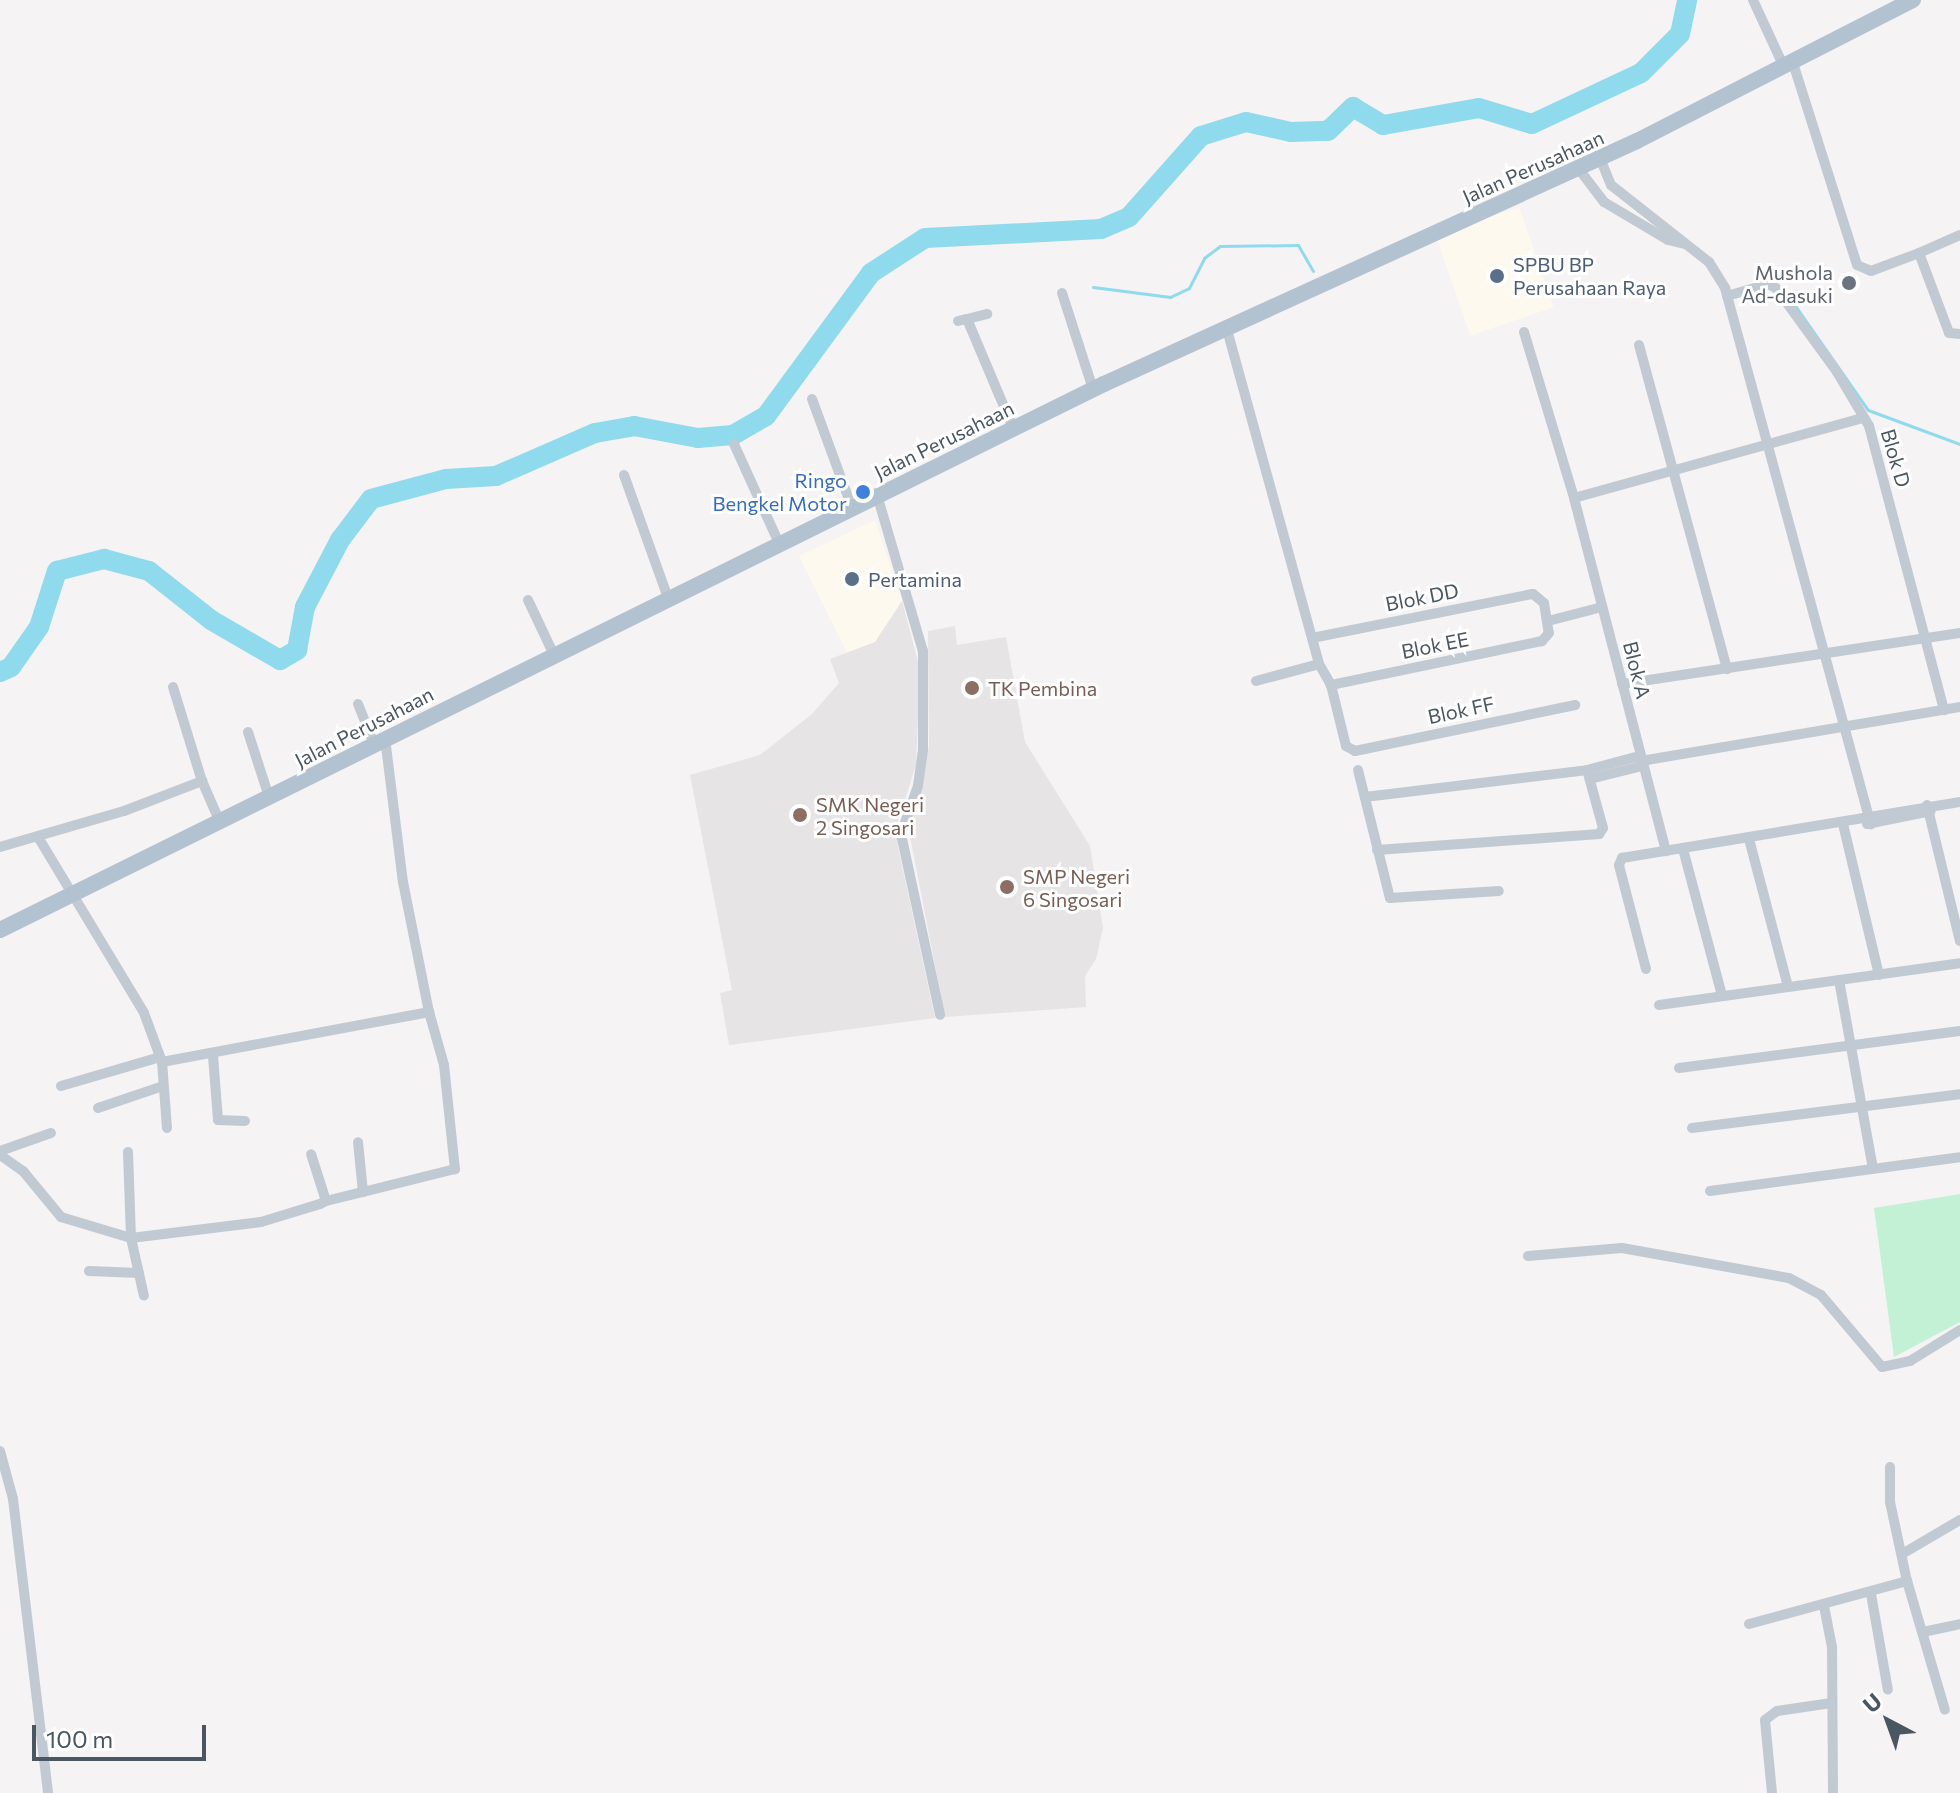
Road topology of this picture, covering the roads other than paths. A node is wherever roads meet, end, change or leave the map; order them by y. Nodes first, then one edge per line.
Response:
1 (1753, 0) edge
2 (1913, 0) edge
3 (1788, 65) junction
4 (1600, 158) junction
5 (1578, 168) junction
6 (1960, 235) edge
7 (1687, 245) junction
8 (1919, 253) junction
9 (1062, 293) dead end
10 (1727, 296) junction
11 (987, 314) dead end
12 (1226, 326) junction
13 (1524, 332) dead end
14 (1960, 334) edge
15 (1639, 345) dead end
16 (1093, 389) junction
17 (812, 399) dead end
18 (1863, 418) junction
19 (1013, 428) junction
20 (734, 444) dead end
21 (1768, 444) junction
22 (1672, 471) junction
23 (624, 475) dead end
24 (877, 495) junction
25 (1574, 498) junction
26 (852, 508) junction
27 (779, 543) junction
28 (668, 598) junction
29 (528, 600) dead end
30 (1602, 607) junction
31 (1548, 621) junction
32 (1960, 633) edge
33 (1312, 638) junction
34 (1926, 639) junction
35 (1827, 654) junction
36 (554, 655) junction
37 (1319, 664) junction
38 (1727, 669) junction
39 (1256, 681) dead end
40 (1622, 684) junction
41 (1331, 685) junction
42 (173, 687) dead end
43 (358, 704) dead end
44 (1575, 705) dead end
45 (1960, 707) edge
46 (1944, 710) junction
47 (1847, 726) junction
48 (248, 732) dead end
49 (380, 741) junction
50 (1641, 761) junction
51 (1358, 770) dead end
52 (1588, 774) junction
53 (202, 781) junction
54 (269, 797) junction
55 (1365, 797) junction
56 (1960, 802) edge
57 (1930, 809) junction
58 (219, 820) junction
59 (1870, 821) junction
60 (1843, 824) junction
61 (38, 837) junction
62 (1749, 839) junction
63 (0, 847) edge
64 (1683, 849) junction
65 (1377, 850) junction
66 (1666, 851) junction
67 (1499, 891) dead end
68 (70, 894) junction
69 (0, 930) edge
70 (1960, 941) edge
71 (1960, 963) edge
72 (1646, 969) dead end
73 (1879, 975) junction
74 (1839, 980) junction
75 (1788, 987) junction
76 (1722, 996) junction
77 (1659, 1005) dead end
78 (429, 1012) junction
79 (940, 1015) dead end
80 (1960, 1031) edge
81 (1850, 1045) junction
82 (213, 1056) junction
83 (161, 1060) junction
84 (1679, 1068) dead end
85 (61, 1086) dead end
86 (163, 1086) junction
87 (1960, 1094) edge
88 (1861, 1107) junction
89 (98, 1108) dead end
90 (245, 1121) dead end
91 (167, 1128) dead end
92 (1692, 1128) dead end
93 (51, 1133) dead end
94 (358, 1142) dead end
95 (128, 1152) dead end
96 (0, 1153) edge
97 (311, 1154) dead end
98 (1960, 1157) edge
99 (1873, 1169) junction
100 (1710, 1191) dead end
101 (363, 1192) junction
102 (326, 1201) junction
103 (131, 1238) junction
104 (1528, 1256) dead end
105 (89, 1271) dead end
106 (139, 1273) junction
107 (144, 1296) dead end
108 (1960, 1330) edge
109 (0, 1451) edge
110 (1890, 1467) dead end
111 (13, 1499) junction
112 (0, 1500) edge
113 (1960, 1520) edge
114 (1902, 1554) junction
115 (1907, 1581) junction
116 (1871, 1594) junction
117 (1824, 1606) junction
118 (1749, 1624) dead end
119 (1960, 1624) edge
120 (1923, 1632) junction
121 (1888, 1690) dead end
122 (1831, 1703) junction
123 (1945, 1710) dead end
124 (48, 1793) edge
125 (1772, 1793) edge
126 (1833, 1793) edge

1 - 3 street
2 - 3 main road, Jalan Perusahaan
3 - 4 main road, Jalan Perusahaan
3 - 8 street
4 - 5 main road, Jalan Perusahaan
4 - 7 street
5 - 7 street
5 - 12 main road, Jalan Perusahaan
6 - 8 street
7 - 10 street
8 - 14 street
9 - 16 street
10 - 18 street, Blok D
10 - 21 street
11 - 19 street
12 - 16 main road, Jalan Perusahaan
12 - 33 street
13 - 25 street, Blok A
15 - 22 street
16 - 19 main road, Jalan Perusahaan
17 - 26 street
18 - 21 street
18 - 34 street, Blok D
19 - 24 main road, Jalan Perusahaan
20 - 27 street
21 - 22 street
21 - 35 street
22 - 25 street
22 - 38 street
23 - 28 street
24 - 26 main road, Jalan Perusahaan
24 - 79 street
25 - 30 street, Blok A
26 - 27 main road, Jalan Perusahaan
27 - 28 main road, Jalan Perusahaan
28 - 36 main road, Jalan Perusahaan
29 - 36 street
30 - 31 street
30 - 40 street, Blok A
31 - 33 street, Blok DD
31 - 41 street, Blok EE
32 - 34 street
33 - 37 street
34 - 35 street
34 - 46 street, Blok D
35 - 38 street
35 - 47 street
36 - 49 main road, Jalan Perusahaan
37 - 39 street
37 - 41 street
38 - 40 street
40 - 50 street, Blok A
41 - 44 street, Blok FF
42 - 53 street
43 - 49 street
45 - 46 street
46 - 47 street
47 - 50 street
47 - 59 street
48 - 54 street
49 - 54 main road, Jalan Perusahaan
49 - 78 street
50 - 52 street
50 - 66 street, Blok A
51 - 55 street
52 - 55 street
52 - 65 street
53 - 58 street
53 - 61 street
54 - 58 main road, Jalan Perusahaan
55 - 65 street
56 - 57 street
57 - 59 street
57 - 70 street
58 - 68 main road, Jalan Perusahaan
59 - 60 street
60 - 62 street
60 - 73 street
61 - 63 street
61 - 68 street
62 - 64 street
62 - 75 street
64 - 66 street
64 - 76 street
65 - 67 street
66 - 72 street
68 - 69 main road, Jalan Perusahaan
68 - 83 street
71 - 73 street
73 - 74 street
74 - 75 street
74 - 81 street
75 - 76 street
76 - 77 street
78 - 82 street
78 - 101 street
80 - 81 street
81 - 84 street
81 - 88 street
82 - 83 street
82 - 90 street
83 - 85 street
83 - 86 street
86 - 89 street
86 - 91 street
87 - 88 street
88 - 92 street
88 - 99 street
93 - 96 street
94 - 101 street
95 - 103 street
96 - 103 street
97 - 102 street
98 - 99 street
99 - 100 street
101 - 102 street
102 - 103 street
103 - 106 street
104 - 108 street
105 - 106 street
106 - 107 street
109 - 111 street
110 - 114 street
111 - 112 street
111 - 124 street
113 - 114 street
114 - 115 street
115 - 116 street
115 - 120 street
116 - 117 street
116 - 121 street
117 - 118 street
117 - 122 street
119 - 120 street
120 - 123 street
122 - 125 street
122 - 126 street

